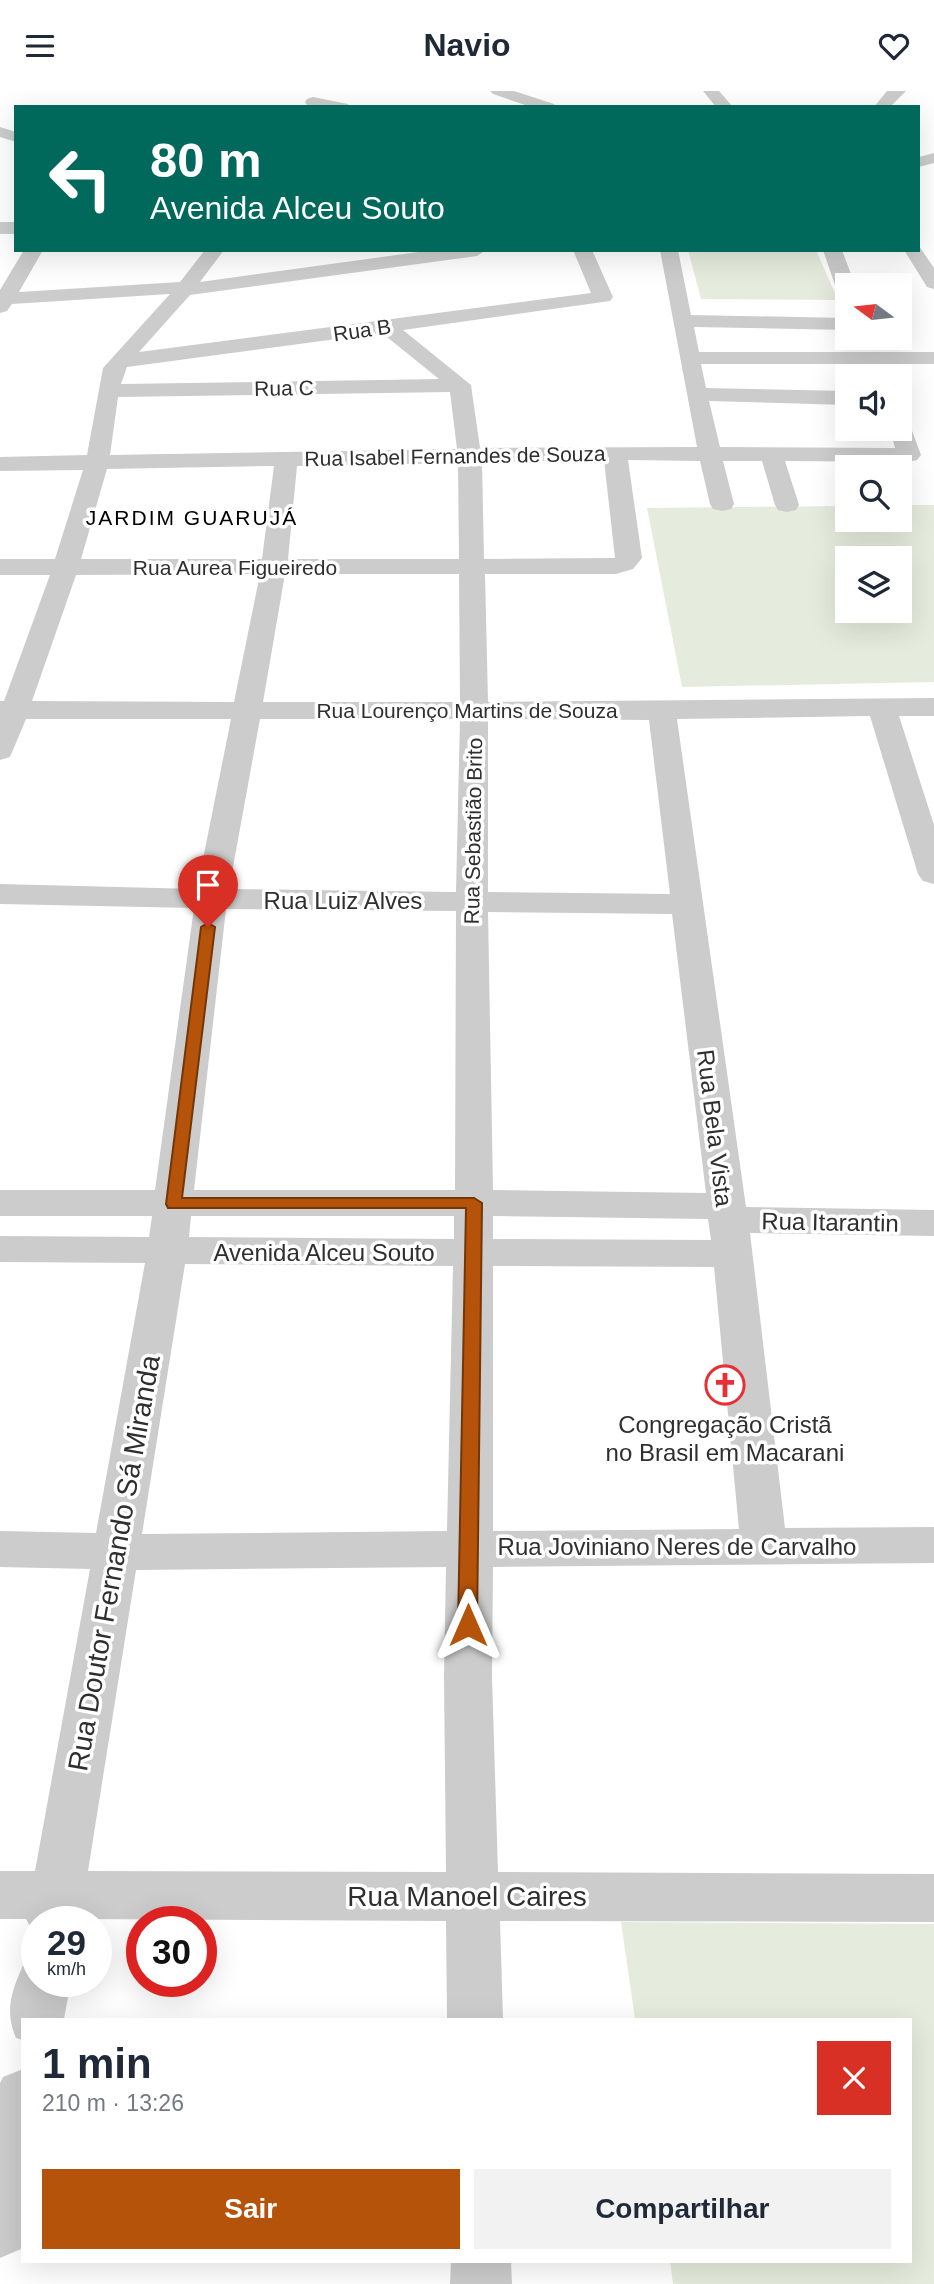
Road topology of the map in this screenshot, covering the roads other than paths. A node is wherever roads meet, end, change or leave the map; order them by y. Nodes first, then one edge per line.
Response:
1 (498, 91) edge
2 (710, 91) edge
3 (898, 91) edge
4 (314, 100) edge
5 (334, 105) edge
6 (542, 105) edge
7 (723, 105) edge
8 (884, 105) edge
9 (33, 252) edge
10 (213, 252) edge
11 (462, 252) edge
12 (583, 252) edge
13 (669, 252) edge
14 (833, 252) edge
15 (914, 252) edge
16 (840, 273) edge
17 (934, 282) edge
18 (185, 288) junction
19 (2, 303) edge
20 (684, 321) junction
21 (835, 324) edge
22 (386, 326) junction
23 (912, 343) edge
24 (934, 346) edge
25 (691, 358) junction
26 (934, 358) edge
27 (121, 361) junction
28 (899, 364) edge
29 (835, 366) edge
30 (460, 385) junction
31 (108, 391) junction
32 (696, 394) junction
33 (835, 398) edge
34 (905, 441) edge
35 (710, 452) junction
36 (615, 453) junction
37 (772, 455) junction
38 (470, 456) junction
39 (286, 459) junction
40 (97, 463) junction
41 (0, 464) edge
42 (722, 504) dead end
43 (787, 505) dead end
44 (66, 566) junction
45 (0, 567) edge
46 (274, 567) junction
47 (470, 568) junction
48 (934, 707) edge
49 (882, 708) junction
50 (8, 710) edge
51 (246, 710) junction
52 (474, 711) junction
53 (662, 711) junction
54 (0, 751) edge
55 (934, 874) edge
56 (0, 894) edge
57 (211, 899) junction
58 (472, 901) junction
59 (686, 904) junction
60 (0, 1203) edge
61 (474, 1203) junction
62 (174, 1204) junction
63 (934, 1223) edge
64 (729, 1227) junction
65 (0, 1249) edge
66 (167, 1252) junction
67 (473, 1252) junction
68 (934, 1545) edge
69 (764, 1546) junction
70 (468, 1547) junction
71 (0, 1549) edge
72 (117, 1552) junction
73 (0, 1895) edge
74 (473, 1896) junction
75 (934, 1898) edge
76 (43, 1906) edge
77 (56, 1906) edge
78 (112, 1907) edge
79 (40, 1997) edge
80 (36, 2018) edge
81 (475, 2018) edge
82 (21, 2108) edge
83 (0, 2228) edge
84 (481, 2263) edge
85 (481, 2284) edge

1 - 6 street
2 - 7 street
3 - 8 street
4 - 5 street
9 - 19 street
10 - 18 street
11 - 18 street
12 - 22 street, Rua B
13 - 20 street
14 - 16 street
15 - 17 street
18 - 19 street
18 - 27 street
20 - 21 street
20 - 25 street
22 - 27 street, Rua B
22 - 30 street
23 - 24 street
25 - 29 street
25 - 32 street
26 - 28 street
27 - 31 street
30 - 31 street, Rua C
30 - 38 street, Rua Sebastião Brito
31 - 40 street
32 - 33 street
32 - 35 street
34 - 37 street, Rua Isabel Fernandes de Souza
35 - 36 street, Rua Isabel Fernandes de Souza
35 - 37 street, Rua Isabel Fernandes de Souza
35 - 42 street
36 - 38 street, Rua Isabel Fernandes de Souza
36 - 47 street, Rua Aurea Figueiredo
37 - 43 street
38 - 39 street, Rua Isabel Fernandes de Souza
38 - 47 street, Rua Sebastião Brito
39 - 40 street, Rua Isabel Fernandes de Souza
39 - 46 street, Rua Doutor Fernando Sá Miranda
40 - 41 street, Rua Isabel Fernandes de Souza
40 - 44 street
44 - 45 street, Rua Aurea Figueiredo
44 - 46 street, Rua Aurea Figueiredo
44 - 50 street
46 - 47 street, Rua Aurea Figueiredo
46 - 51 street, Rua Doutor Fernando Sá Miranda
47 - 52 street, Rua Sebastião Brito
48 - 49 street, Rua Lourenço Martins de Souza
49 - 53 street, Rua Lourenço Martins de Souza
49 - 55 street
50 - 51 street, Rua Lourenço Martins de Souza
50 - 54 street
51 - 52 street, Rua Lourenço Martins de Souza
51 - 57 street, Rua Doutor Fernando Sá Miranda
52 - 53 street, Rua Lourenço Martins de Souza
52 - 58 street, Rua Sebastião Brito
53 - 59 street, Rua Bela Vista
56 - 57 street, Rua Luiz Alves
57 - 58 street, Rua Luiz Alves
57 - 62 street, Rua Doutor Fernando Sá Miranda
58 - 59 street, Rua Luiz Alves
58 - 61 street, Rua Sebastião Brito
59 - 64 street, Rua Bela Vista
60 - 62 street, Avenida Alceu Souto
61 - 62 street, Avenida Alceu Souto
61 - 64 street, Avenida Alceu Souto
61 - 67 street, Rua Sebastião Brito
62 - 66 street, Rua Doutor Fernando Sá Miranda
63 - 64 street, Rua Itarantin
64 - 67 street, Avenida Alceu Souto
64 - 69 street, Rua Bela Vista
65 - 66 street, Avenida Alceu Souto
66 - 67 street, Avenida Alceu Souto
66 - 72 street, Rua Doutor Fernando Sá Miranda
67 - 70 street, Rua Sebastião Brito
68 - 69 street, Rua Joviniano Neres de Carvalho
69 - 70 street, Rua Joviniano Neres de Carvalho
70 - 72 street, Rua Joviniano Neres de Carvalho
70 - 74 street, Rua Sebastião Brito
71 - 72 street, Rua Joviniano Neres de Carvalho
72 - 77 street, Rua Doutor Fernando Sá Miranda
73 - 76 street, Rua Manoel Caires
74 - 75 street, Rua Manoel Caires
74 - 78 street, Rua Manoel Caires
74 - 81 street, Rua Sebastião Brito
79 - 80 street
82 - 83 street
84 - 85 street

